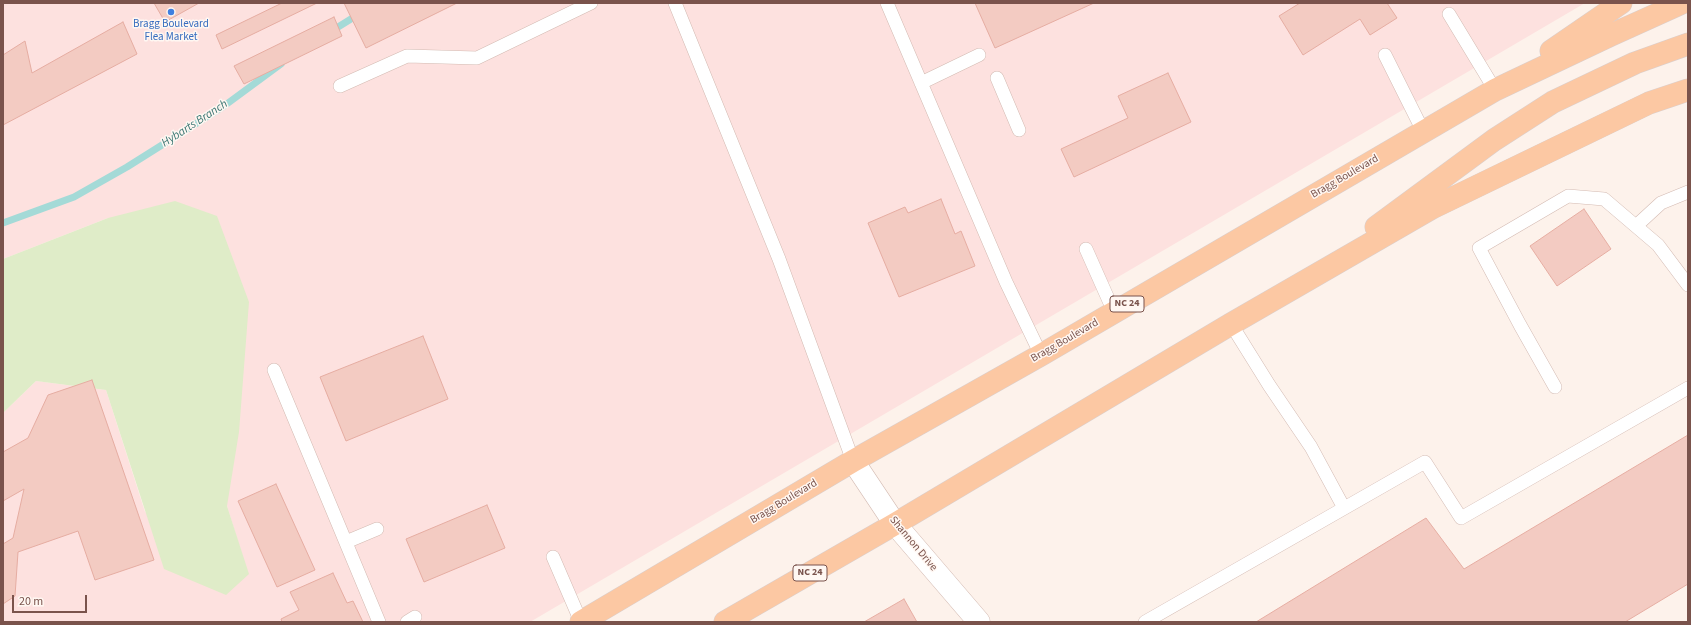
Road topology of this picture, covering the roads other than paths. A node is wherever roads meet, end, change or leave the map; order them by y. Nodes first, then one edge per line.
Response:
1 (591, 3) edge
2 (675, 3) edge
3 (887, 3) edge
4 (1621, 3) edge
5 (1682, 3) edge
6 (1449, 14) dead end
7 (1688, 44) edge
8 (979, 55) dead end
9 (1385, 55) dead end
10 (997, 78) dead end
11 (921, 83) junction
12 (340, 86) dead end
13 (1495, 90) junction
14 (1688, 90) edge
15 (1019, 130) dead end
16 (1423, 131) junction
17 (1688, 192) edge
18 (1636, 226) junction
19 (1086, 249) dead end
20 (1688, 285) edge
21 (1295, 287) junction
22 (1114, 312) junction
23 (1231, 324) junction
24 (1041, 355) junction
25 (274, 370) dead end
26 (1555, 387) dead end
27 (1688, 388) edge
28 (853, 461) junction
29 (1344, 508) junction
30 (895, 524) junction
31 (377, 529) dead end
32 (346, 542) junction
33 (553, 556) dead end
34 (379, 622) edge
35 (581, 622) edge
36 (725, 622) edge
37 (979, 622) edge
38 (1145, 622) edge

1 - 12 lane
2 - 28 lane
3 - 11 lane
4 - 13 main road
5 - 13 main road, Bragg Boulevard / NC 24
6 - 13 lane
7 - 21 main road
8 - 11 lane
9 - 16 lane
10 - 15 lane
11 - 24 lane
13 - 16 main road, Bragg Boulevard / NC 24
14 - 21 main road, NC 24
16 - 22 main road, Bragg Boulevard / NC 24
17 - 18 lane
18 - 20 lane
18 - 26 lane
19 - 22 lane
21 - 23 main road, NC 24
22 - 24 main road, Bragg Boulevard / NC 24
23 - 29 lane
23 - 30 main road, NC 24
24 - 28 main road, Bragg Boulevard / NC 24
25 - 32 lane
27 - 29 lane
28 - 30 street, Shannon Drive
28 - 35 main road, Bragg Boulevard / NC 24
29 - 38 lane
30 - 36 main road, NC 24
30 - 37 street, Shannon Drive
31 - 32 lane
32 - 34 lane
33 - 35 lane

